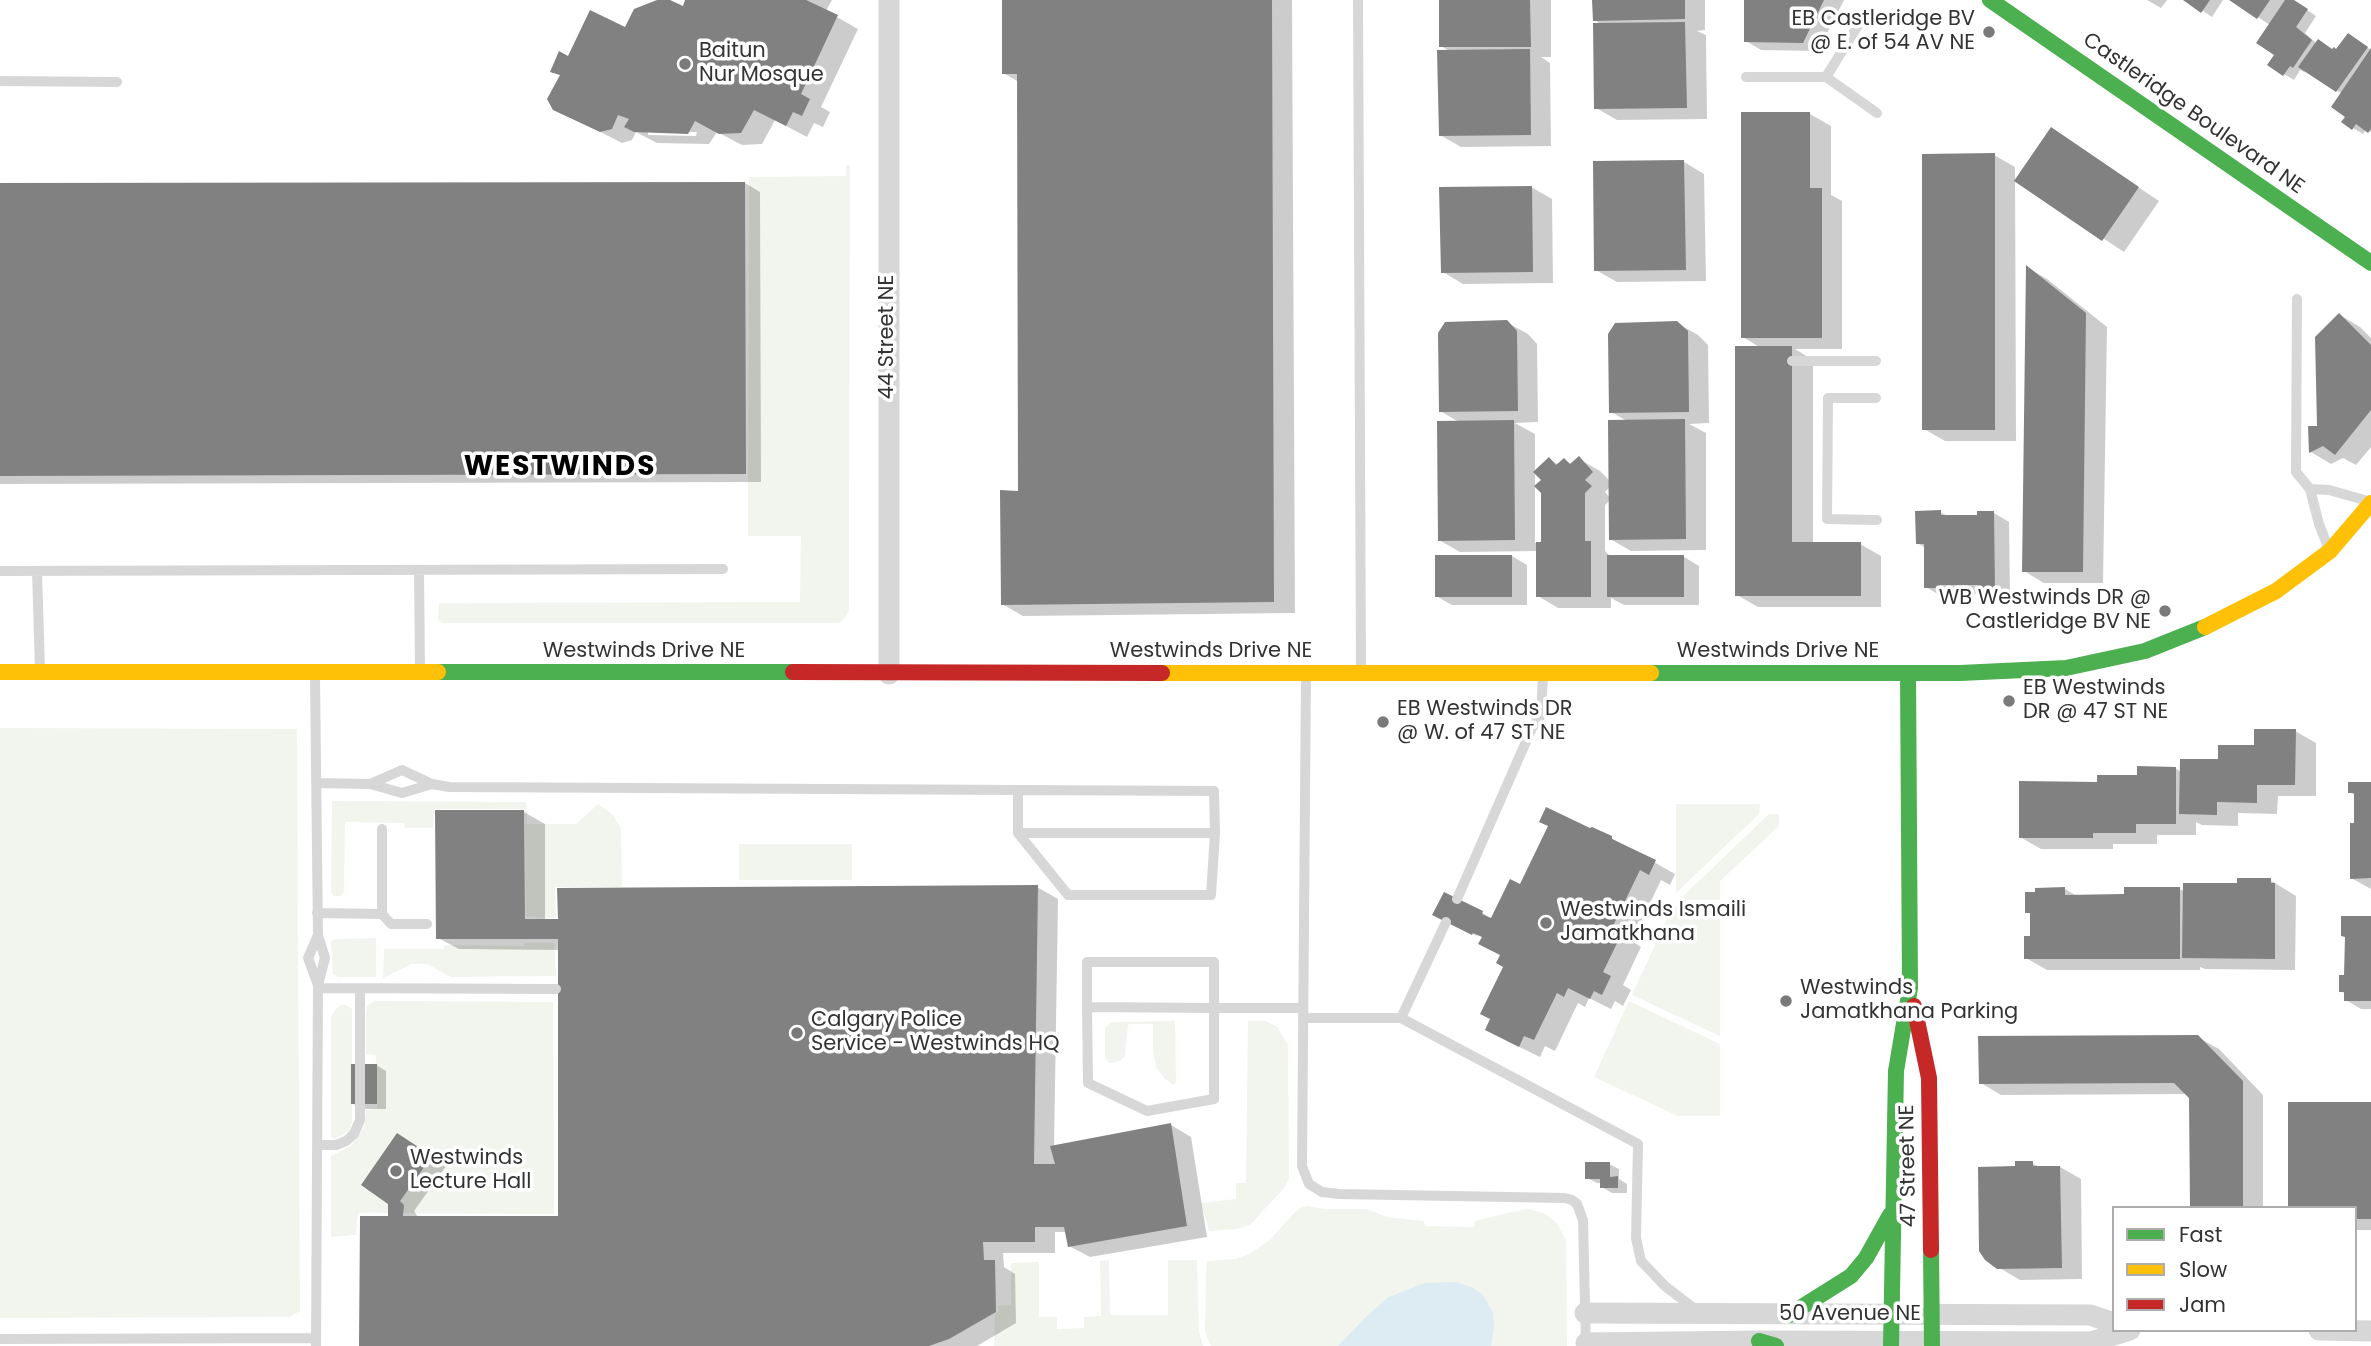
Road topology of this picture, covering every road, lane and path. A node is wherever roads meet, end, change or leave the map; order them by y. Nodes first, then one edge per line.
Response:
1 (890, 0) edge
2 (1358, 0) edge
3 (1990, 0) edge
4 (1865, 14) dead end
5 (1746, 77) dead end
6 (1826, 77) junction
7 (0, 81) edge
8 (117, 82) dead end
9 (1877, 113) dead end
10 (2371, 263) edge
11 (2297, 299) dead end
12 (1792, 361) dead end
13 (1876, 361) dead end
14 (1876, 398) dead end
15 (2310, 489) junction
16 (2371, 502) edge
17 (1877, 520) dead end
18 (2330, 551) junction
19 (723, 569) dead end
20 (419, 570) junction
21 (0, 571) edge
22 (37, 571) junction
23 (315, 671) junction
24 (0, 672) edge
25 (40, 672) junction
26 (1361, 672) junction
27 (1543, 672) junction
28 (420, 673) junction
29 (1306, 673) junction
30 (1908, 673) junction
31 (888, 674) junction
32 (316, 783) junction
33 (370, 784) junction
34 (432, 784) junction
35 (1018, 790) junction
36 (382, 830) dead end
37 (1018, 833) junction
38 (1215, 833) junction
39 (1457, 899) dead end
40 (317, 913) junction
41 (382, 914) junction
42 (1446, 922) dead end
43 (427, 924) dead end
44 (318, 987) junction
45 (1910, 988) junction
46 (360, 989) junction
47 (556, 989) dead end
48 (1087, 1007) junction
49 (1214, 1007) junction
50 (1303, 1013) junction
51 (1401, 1018) junction
52 (317, 1146) junction
53 (1892, 1211) junction
54 (1586, 1313) junction
55 (1700, 1314) junction
56 (1789, 1315) junction
57 (1891, 1315) junction
58 (1932, 1315) junction
59 (2112, 1321) edge
60 (2124, 1332) edge
61 (0, 1339) edge
62 (316, 1342) edge
63 (103, 1343) edge
64 (1767, 1343) edge
65 (1891, 1343) edge
66 (1932, 1343) edge
67 (1586, 1344) edge
68 (1659, 1344) edge

1 - 31 street, 44 Street NE
2 - 26 lane
3 - 10 street, Castleridge Boulevard NE
4 - 6 lane
5 - 6 lane
6 - 9 lane
7 - 8 lane
11 - 15 lane
12 - 13 lane
14 - 17 lane
15 - 16 lane
15 - 18 lane
16 - 18 street, Westwinds Drive NE
18 - 30 street, Westwinds Drive NE
19 - 20 lane
20 - 22 lane
20 - 28 lane
21 - 22 lane
22 - 25 lane
23 - 25 street, Westwinds Drive NE
23 - 28 street, Westwinds Drive NE
23 - 32 lane
24 - 25 street, Westwinds Drive NE
26 - 27 street, Westwinds Drive NE
26 - 29 street, Westwinds Drive NE
27 - 30 street, Westwinds Drive NE
27 - 39 lane
28 - 31 street, Westwinds Drive NE
29 - 31 street, Westwinds Drive NE
29 - 50 lane
30 - 45 street, 47 Street NE
32 - 33 lane
32 - 40 lane
33 - 34 lane
33 - 34 lane
34 - 35 lane
35 - 37 lane
35 - 38 lane
36 - 41 lane
37 - 38 lane
37 - 38 lane
40 - 41 lane
40 - 44 lane
41 - 43 lane
42 - 51 lane
44 - 46 lane
44 - 52 lane
45 - 53 street, 47 Street NE
45 - 58 street, 47 Street NE
46 - 47 lane
46 - 52 lane
48 - 49 lane
48 - 49 lane
48 - 49 lane
49 - 50 lane
50 - 51 lane
50 - 54 lane
51 - 55 lane
52 - 62 lane
53 - 56 street
53 - 57 street, 47 Street NE
54 - 55 street, 50 Avenue NE
54 - 67 lane
55 - 56 street, 50 Avenue NE
56 - 57 street, 50 Avenue NE
57 - 58 street, 50 Avenue NE
57 - 65 street, 47 Street NE
58 - 59 street, 50 Avenue NE
58 - 66 street, 47 Street NE
60 - 66 street, 50 Avenue NE
61 - 63 lane
62 - 63 lane
64 - 65 street, 50 Avenue NE
64 - 68 street, 50 Avenue NE
65 - 66 street, 50 Avenue NE
67 - 68 street, 50 Avenue NE

